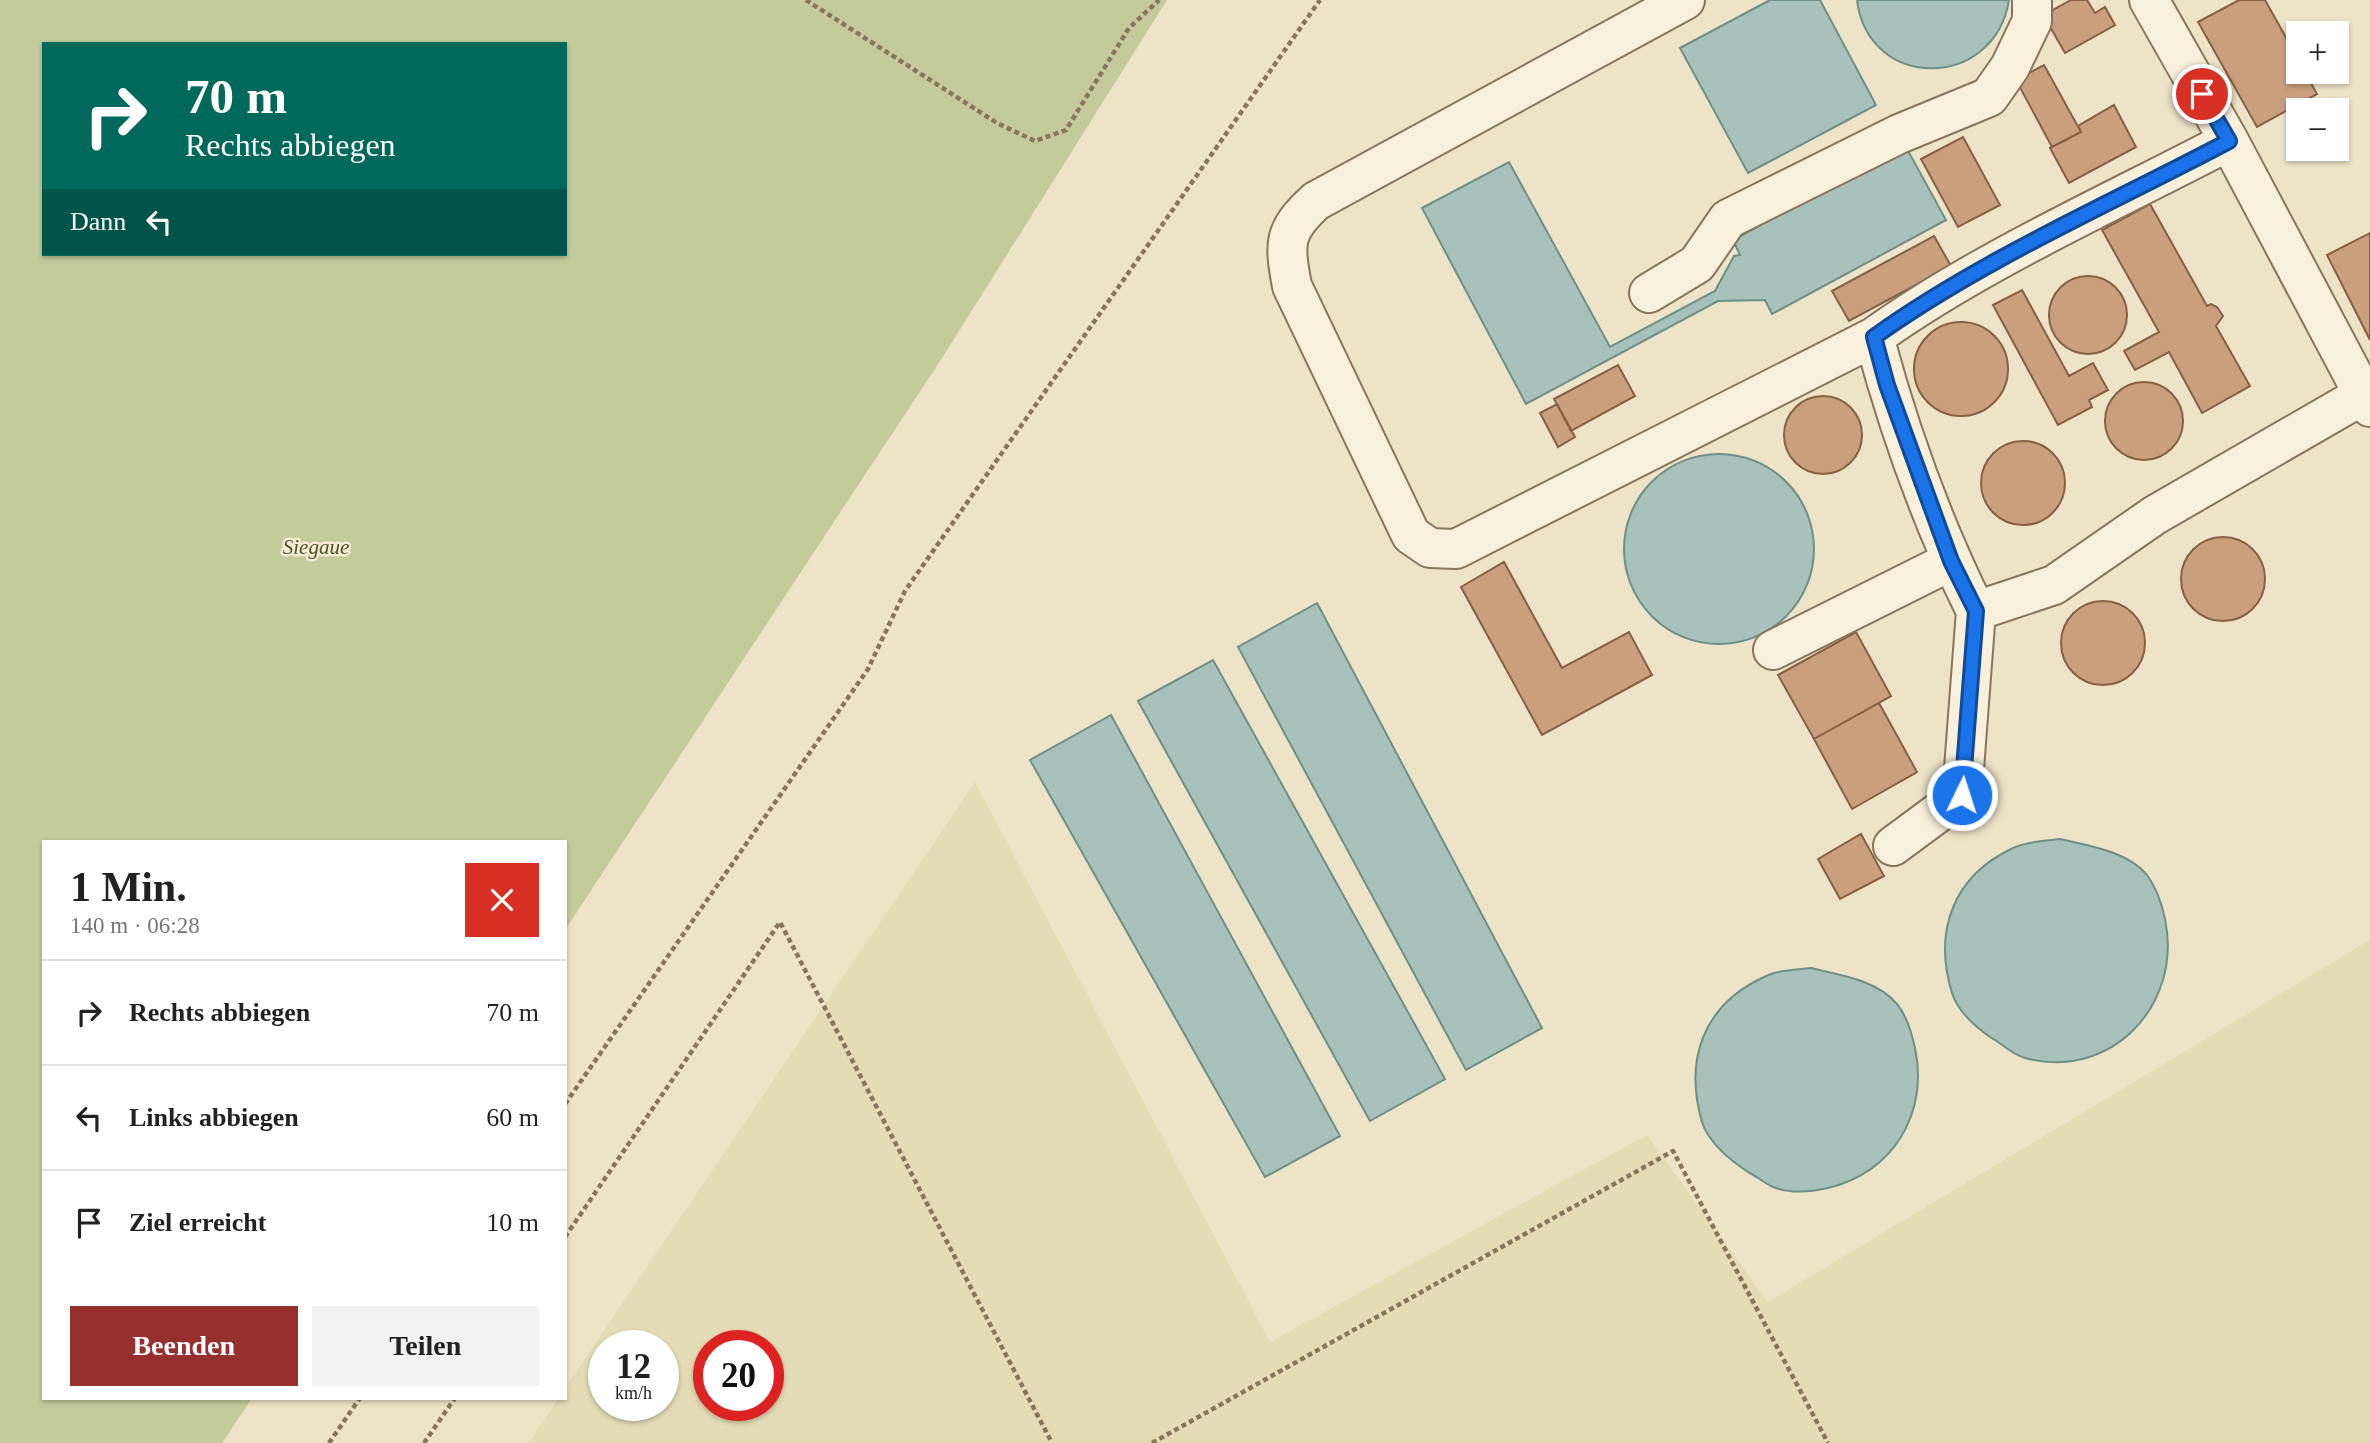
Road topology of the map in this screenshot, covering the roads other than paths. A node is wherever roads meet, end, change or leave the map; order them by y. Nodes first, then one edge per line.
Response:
1 (1685, 0) edge
2 (2032, 0) edge
3 (2149, 0) edge
4 (2229, 141) junction
5 (1649, 293) dead end
6 (1874, 337) junction
7 (2367, 401) edge
8 (1951, 561) junction
9 (1976, 611) junction
10 (1773, 650) dead end
11 (1893, 846) dead end

1 - 6 lane
2 - 5 lane
3 - 4 lane
4 - 6 lane
4 - 7 lane
6 - 8 lane
7 - 9 lane
8 - 9 lane
8 - 10 lane
9 - 11 lane

